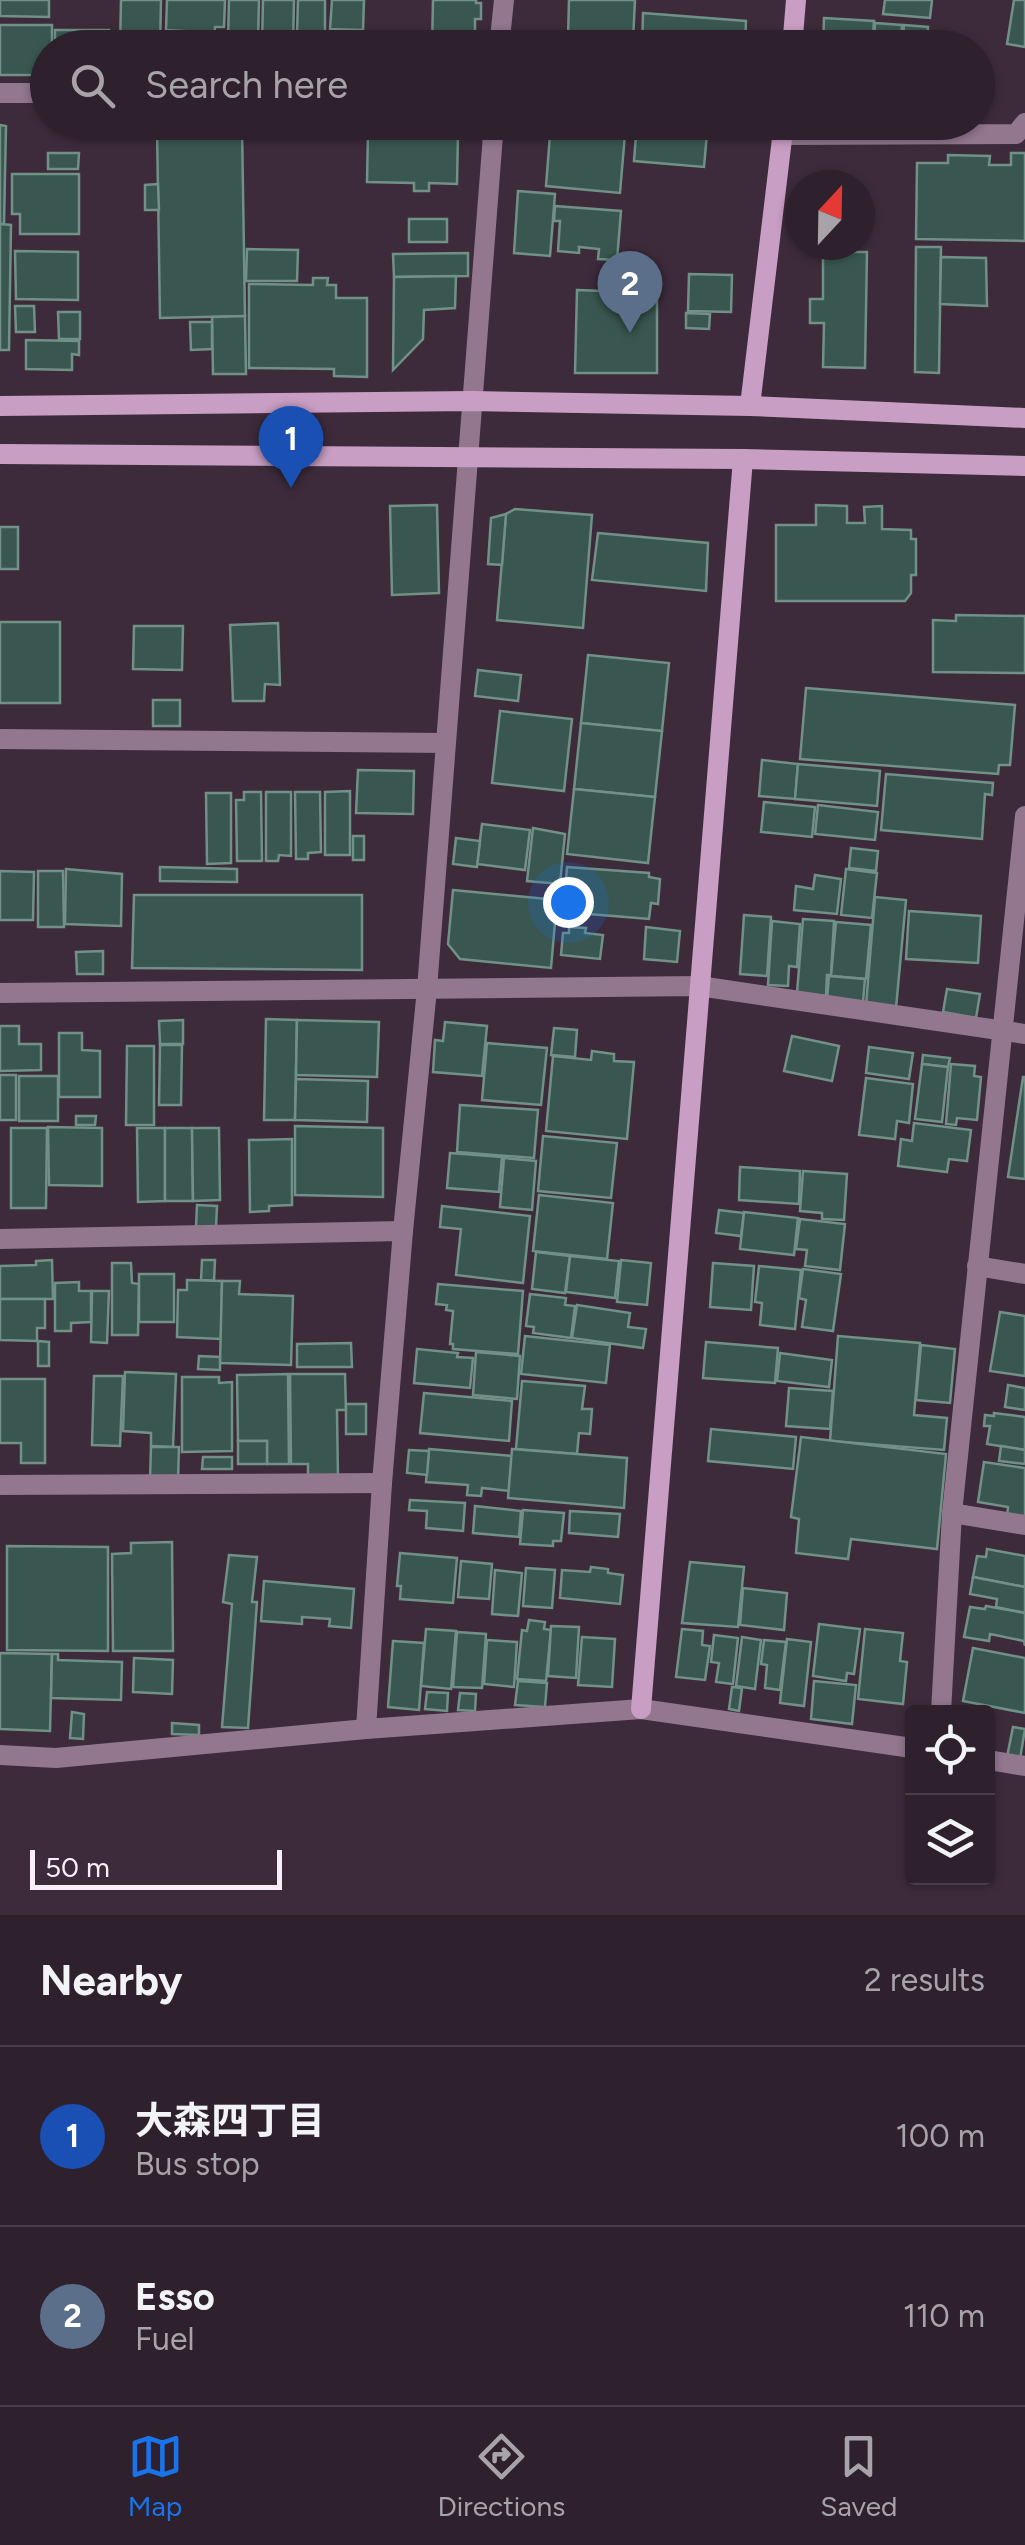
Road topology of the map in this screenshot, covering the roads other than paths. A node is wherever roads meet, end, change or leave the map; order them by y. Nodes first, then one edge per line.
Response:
1 (504, 0) edge
2 (796, 0) edge
3 (502, 30) edge
4 (794, 30) edge
5 (0, 92) edge
6 (30, 93) edge
7 (1025, 123) edge
8 (995, 134) edge
9 (493, 140) edge
10 (783, 140) edge
11 (472, 402) junction
12 (0, 406) edge
13 (750, 406) junction
14 (1025, 418) edge
15 (0, 454) edge
16 (470, 459) junction
17 (743, 459) junction
18 (1025, 466) edge
19 (0, 740) edge
20 (445, 743) junction
21 (1025, 816) edge
22 (699, 986) junction
23 (427, 989) junction
24 (0, 993) edge
25 (1002, 1030) junction
26 (1025, 1034) edge
27 (403, 1231) junction
28 (0, 1238) edge
29 (978, 1266) junction
30 (1025, 1274) edge
31 (382, 1483) junction
32 (0, 1485) edge
33 (952, 1514) junction
34 (1025, 1525) edge
35 (941, 1705) edge
36 (642, 1709) junction
37 (366, 1729) junction
38 (905, 1747) edge
39 (0, 1755) edge
40 (995, 1761) edge
41 (1025, 1766) edge

1 - 3 street
2 - 4 street
5 - 6 street
7 - 8 street
9 - 11 street
10 - 13 street
11 - 12 street
11 - 13 street
11 - 16 street
13 - 14 street
15 - 16 street
16 - 17 street
16 - 20 street
17 - 18 street
17 - 22 street
19 - 20 street
20 - 23 street
21 - 25 street
22 - 23 street
22 - 25 street
22 - 36 street
23 - 24 street
23 - 27 street
25 - 26 street
25 - 29 street
27 - 28 street
27 - 31 street
29 - 30 street
29 - 33 street
31 - 32 street
31 - 37 street
33 - 34 street
33 - 35 street
36 - 37 street
36 - 38 street
37 - 39 street
40 - 41 street

